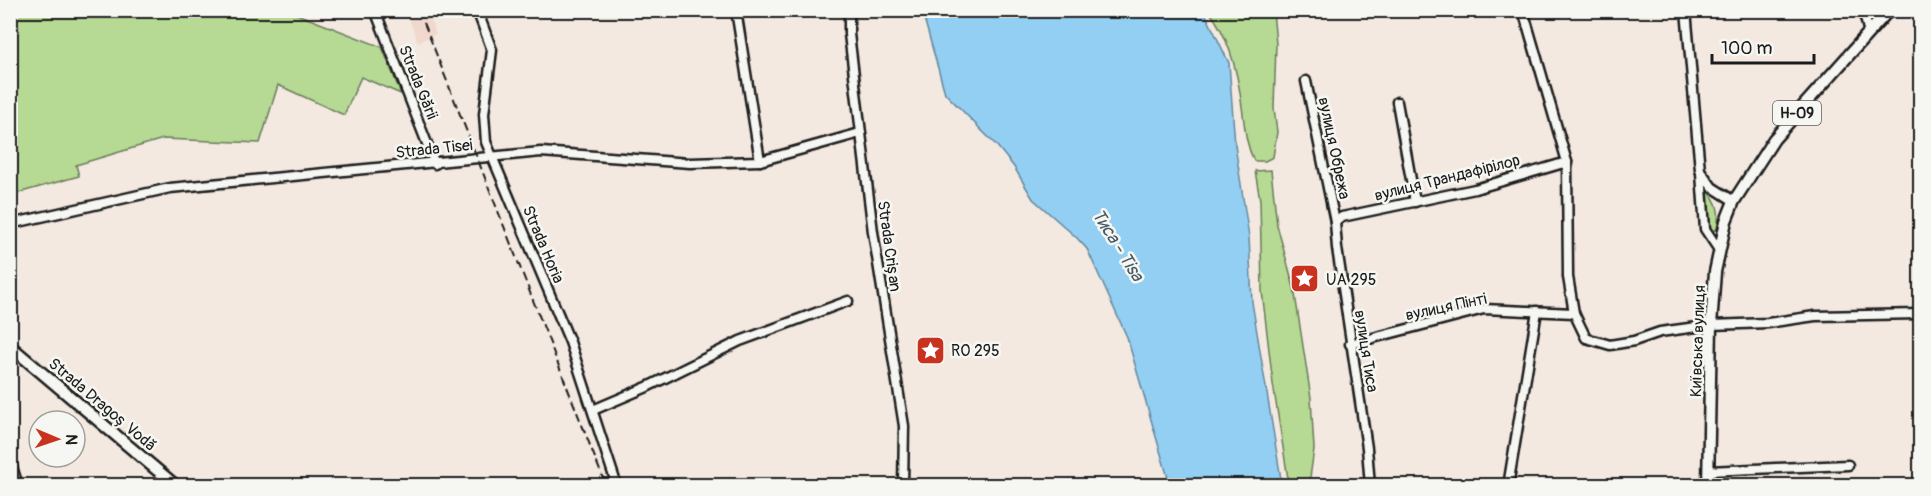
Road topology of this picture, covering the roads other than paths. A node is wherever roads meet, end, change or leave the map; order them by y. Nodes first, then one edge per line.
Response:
1 (375, 10) edge
2 (477, 10) edge
3 (736, 10) edge
4 (849, 10) edge
5 (1523, 10) edge
6 (1686, 10) edge
7 (1863, 10) edge
8 (1889, 10) edge
9 (1869, 33) junction
10 (1306, 81) dead end
11 (1397, 102) dead end
12 (860, 133) junction
13 (490, 157) junction
14 (760, 161) junction
15 (1567, 162) junction
16 (435, 164) junction
17 (1701, 170) junction
18 (1734, 201) junction
19 (1415, 202) junction
20 (1335, 222) junction
21 (10, 224) edge
22 (1719, 250) junction
23 (848, 301) dead end
24 (1537, 311) junction
25 (1574, 313) junction
26 (1920, 314) edge
27 (1711, 325) junction
28 (1350, 344) junction
29 (11, 347) edge
30 (593, 411) junction
31 (10, 460) edge
32 (1848, 465) dead end
33 (1708, 471) junction
34 (18, 486) edge
35 (176, 486) edge
36 (618, 486) edge
37 (903, 486) edge
38 (1370, 486) edge
39 (1509, 486) edge
40 (1708, 486) edge

1 - 16 street, Strada Gării
2 - 13 street, Strada Horia
3 - 14 street
4 - 12 street, Strada Crișan
5 - 15 street
6 - 17 street
7 - 9 street
8 - 9 main road, Н-09
9 - 18 main road, Н-09
10 - 20 street, вулиця Обрежа
11 - 19 street
12 - 14 street, Strada Tisei
12 - 37 street, Strada Crișan
13 - 14 street, Strada Tisei
13 - 16 street, Strada Tisei
13 - 30 street, Strada Horia
15 - 19 street, вулиця Трандафірілор
15 - 25 street
16 - 21 street, Strada Tisei
17 - 18 street
17 - 22 street
18 - 22 main road, Київська вулиця / Н-09
19 - 20 street, вулиця Трандафірілор
20 - 28 street, вулиця Тиса
22 - 27 main road, Київська вулиця / Н-09
23 - 30 street
24 - 25 street, вулиця Пінті
24 - 28 street, вулиця Пінті
24 - 39 street
25 - 27 street
26 - 27 street
27 - 33 main road, Київська вулиця / Н-09
28 - 38 street, вулиця Тиса
29 - 35 main road, Strada Dragoș Vodă
30 - 36 street, Strada Horia
31 - 34 street
32 - 33 street
33 - 40 main road, Київська вулиця / Н-09

